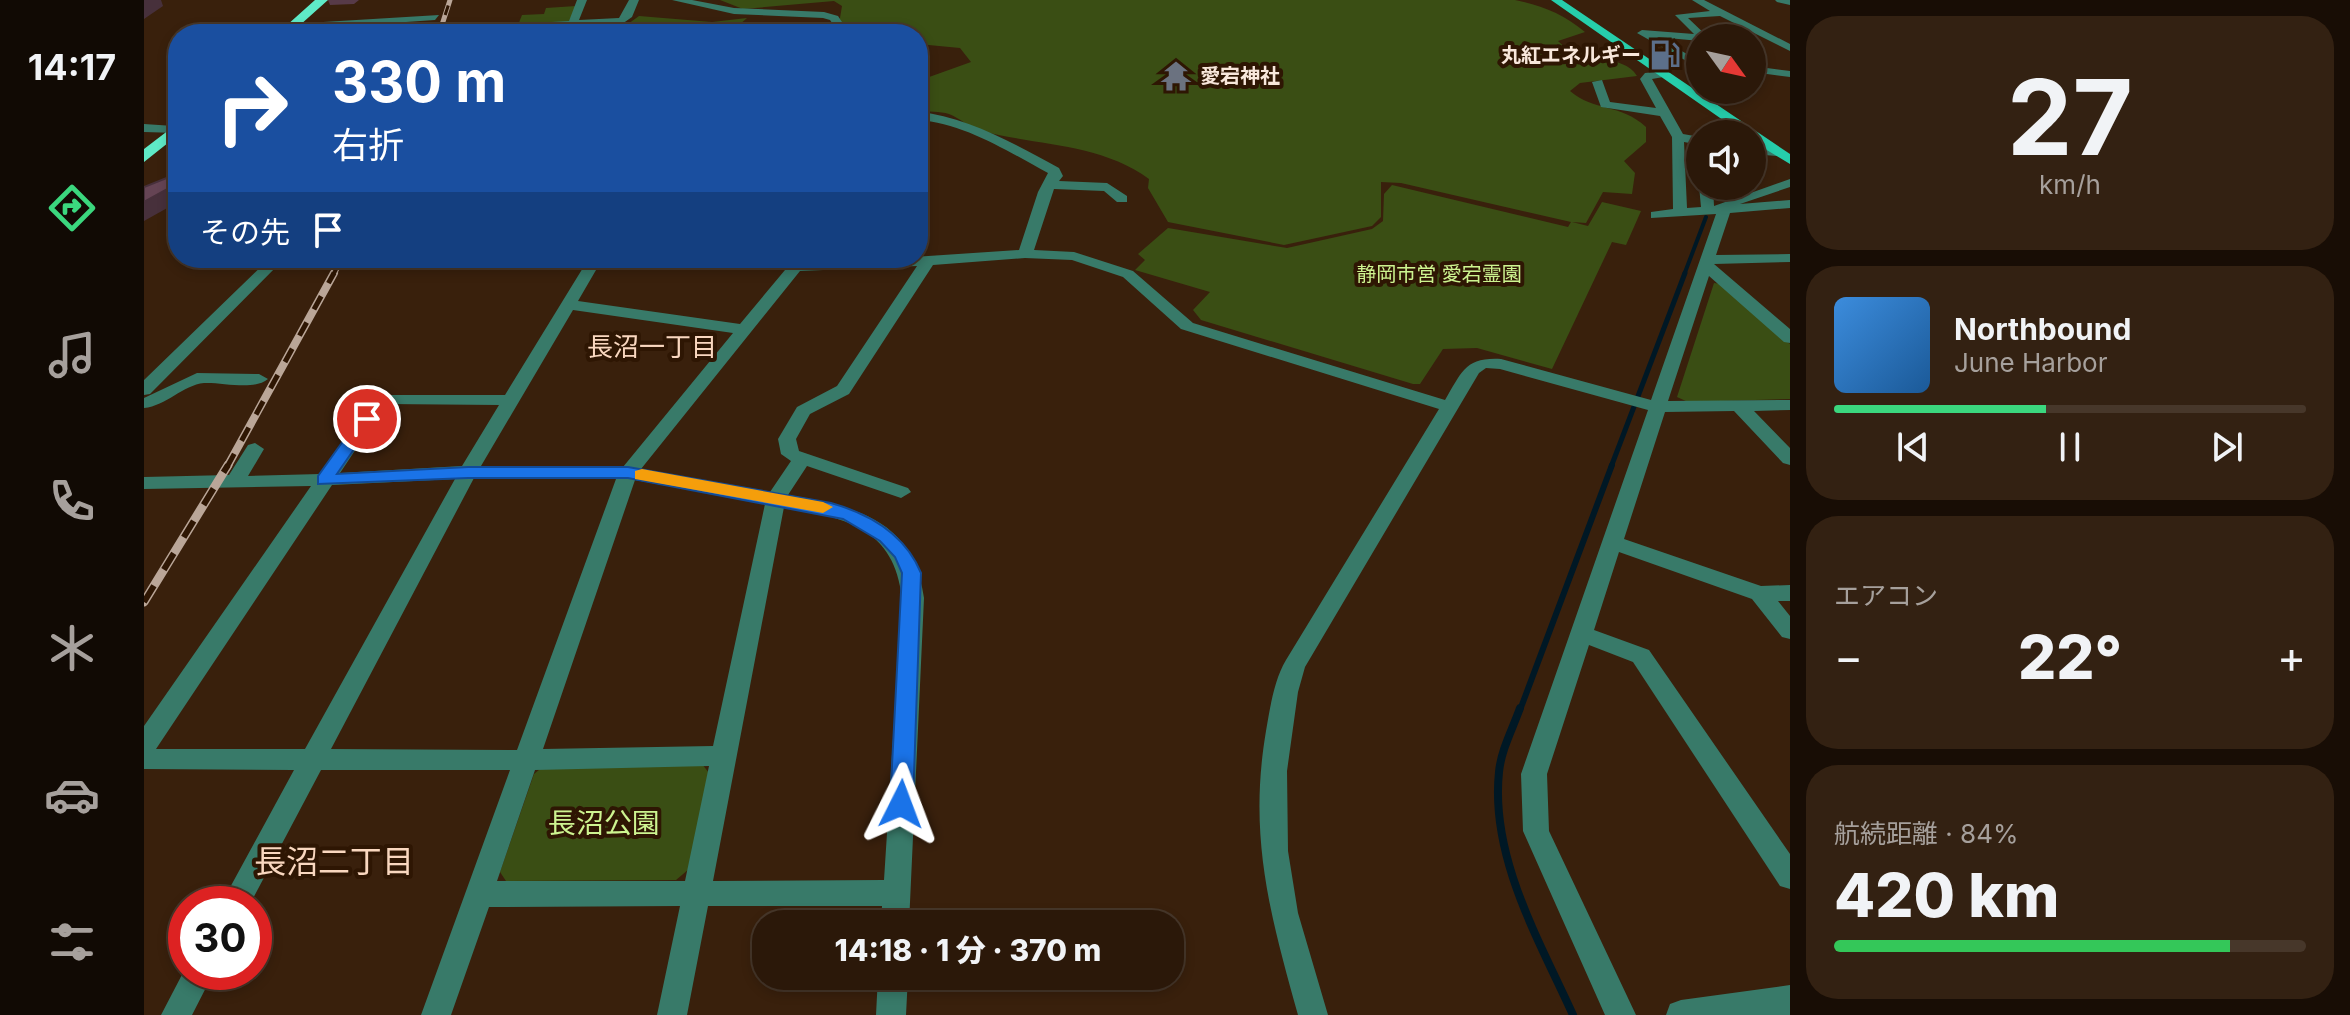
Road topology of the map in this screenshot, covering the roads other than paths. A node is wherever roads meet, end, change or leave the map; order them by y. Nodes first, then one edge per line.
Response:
1 (308, 0) edge
2 (322, 0) edge
3 (582, 0) edge
4 (634, 0) edge
5 (677, 0) edge
6 (1556, 0) edge
7 (1697, 0) edge
8 (1780, 0) edge
9 (1790, 2) edge
10 (1727, 13) junction
11 (281, 24) edge
12 (294, 24) edge
13 (344, 24) edge
14 (433, 24) edge
15 (573, 24) joint
16 (838, 24) edge
17 (1689, 24) edge
18 (1686, 37) edge
19 (1790, 48) edge
20 (1686, 56) edge
21 (1686, 64) edge
22 (1766, 69) edge
23 (1663, 72) junction
24 (1790, 74) edge
25 (1598, 82) dead end
26 (1665, 113) junction
27 (928, 117) edge
28 (1732, 120) edge
29 (157, 132) edge
30 (1678, 137) junction
31 (1686, 138) edge
32 (1766, 144) edge
33 (1766, 151) edge
34 (1777, 152) junction
35 (144, 157) edge
36 (1790, 160) edge
37 (1790, 183) edge
38 (1053, 185) junction
39 (1122, 199) dead end
40 (1712, 200) edge
41 (1790, 204) edge
42 (1716, 210) junction
43 (1680, 213) junction
44 (1656, 215) dead end
45 (1025, 254) junction
46 (1790, 258) edge
47 (928, 262) edge
48 (1706, 262) junction
49 (268, 268) edge
50 (590, 268) edge
51 (796, 268) edge
52 (923, 268) edge
53 (570, 305) junction
54 (745, 330) junction
55 (1790, 338) edge
56 (259, 379) dead end
57 (144, 390) edge
58 (513, 400) junction
59 (144, 403) edge
60 (1790, 405) edge
61 (1652, 406) junction
62 (1450, 407) junction
63 (1740, 407) junction
64 (255, 449) dead end
65 (802, 459) junction
66 (1790, 459) edge
67 (468, 472) junction
68 (628, 473) junction
69 (324, 480) junction
70 (235, 481) junction
71 (144, 483) edge
72 (901, 492) dead end
73 (776, 498) junction
74 (1611, 542) junction
75 (1790, 593) edge
76 (1760, 594) junction
77 (1790, 631) edge
78 (1579, 633) junction
79 (144, 746) edge
80 (721, 756) junction
81 (144, 759) edge
82 (313, 759) junction
83 (527, 760) junction
84 (1790, 877) edge
85 (245, 886) edge
86 (897, 893) junction
87 (479, 894) junction
88 (697, 896) junction
89 (896, 910) edge
90 (189, 990) edge
91 (892, 990) edge
92 (1790, 1000) edge
93 (176, 1015) edge
94 (436, 1015) edge
95 (672, 1015) edge
96 (891, 1015) edge
97 (1313, 1015) edge
98 (1621, 1015) edge
99 (1681, 1015) edge

1 - 11 highway
2 - 12 highway
3 - 15 street
4 - 15 street
5 - 16 street
6 - 23 main road
7 - 10 street
8 - 9 street
10 - 17 street
10 - 19 street
13 - 14 street
18 - 20 street
21 - 23 street
22 - 24 street
23 - 26 street
23 - 28 main road
25 - 26 street
26 - 30 street
27 - 38 street
29 - 35 highway
30 - 31 street
30 - 43 street
32 - 34 main road
33 - 34 street
34 - 36 main road
37 - 42 street
38 - 39 street
38 - 45 street
40 - 42 street
41 - 42 street
42 - 43 street
42 - 48 street
43 - 44 street
45 - 47 street
45 - 62 street
46 - 48 street
48 - 55 street
48 - 61 street
49 - 57 street
50 - 53 street
51 - 54 street
52 - 65 street
53 - 54 street
53 - 58 street
54 - 68 street
56 - 59 street
58 - 67 street
58 - 69 street
60 - 63 street
61 - 62 street
61 - 63 street
61 - 74 street
62 - 97 street
63 - 66 street
64 - 70 street
65 - 72 street
65 - 73 street
67 - 68 street
67 - 69 street
67 - 82 street
68 - 73 street
68 - 83 street
69 - 70 street
69 - 79 street
70 - 71 street
73 - 80 street
73 - 86 street
74 - 76 street
74 - 78 street
75 - 76 street
76 - 77 street
78 - 84 street
78 - 98 street
80 - 83 street
80 - 88 street
81 - 82 street
82 - 83 street
82 - 85 street
83 - 87 street
86 - 88 street
86 - 89 street
87 - 88 street
87 - 94 street
88 - 95 street
90 - 93 street
91 - 96 street
92 - 99 street

